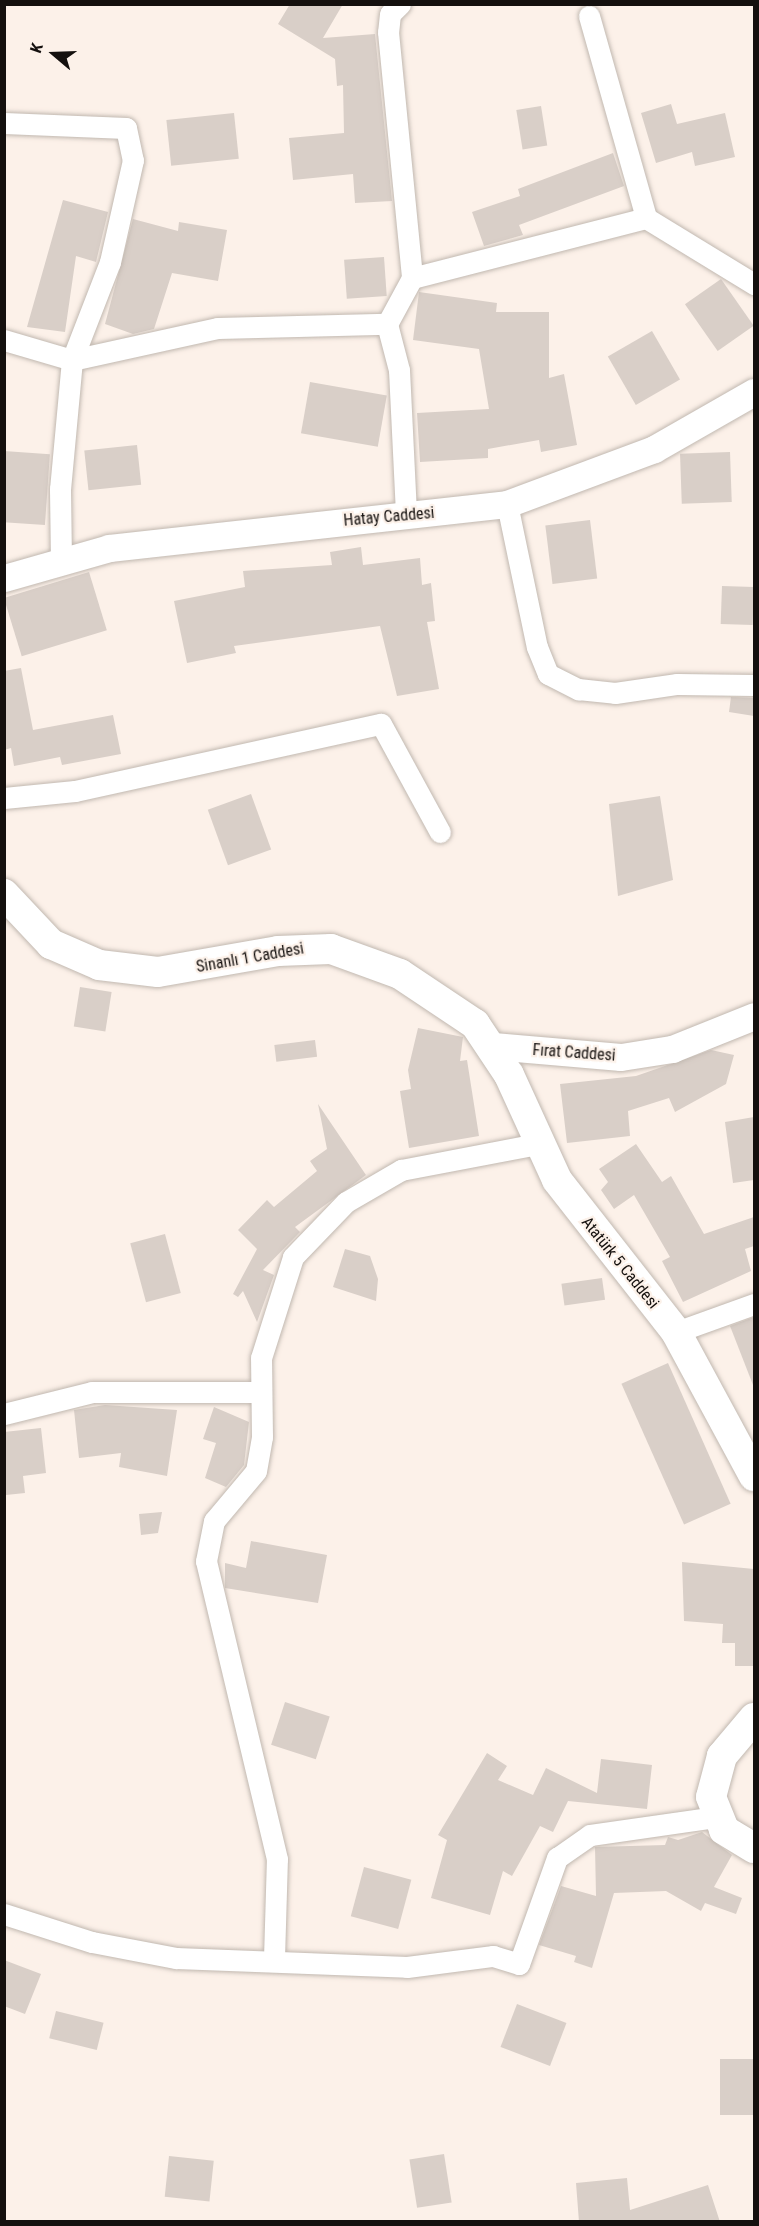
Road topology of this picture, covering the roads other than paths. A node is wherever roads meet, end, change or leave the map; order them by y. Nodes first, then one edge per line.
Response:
1 (400, 4) edge
2 (589, 16) dead end
3 (4, 123) edge
4 (646, 218) junction
5 (412, 278) junction
6 (754, 284) edge
7 (387, 324) junction
8 (4, 340) edge
9 (72, 360) junction
10 (754, 393) edge
11 (507, 504) junction
12 (406, 515) junction
13 (61, 557) junction
14 (4, 578) edge
15 (754, 685) edge
16 (4, 798) edge
17 (440, 832) dead end
18 (4, 894) edge
19 (754, 1016) edge
20 (494, 1046) junction
21 (537, 1144) junction
22 (754, 1304) edge
23 (676, 1332) junction
24 (261, 1392) junction
25 (4, 1414) edge
26 (754, 1476) edge
27 (754, 1718) edge
28 (715, 1817) junction
29 (754, 1848) edge
30 (4, 1914) edge
31 (274, 1959) junction

1 - 5 street
2 - 4 street
3 - 9 street
4 - 5 street
4 - 6 street
5 - 7 street
7 - 9 street
7 - 12 street
8 - 9 street
9 - 13 street
10 - 11 street, Hatay Caddesi
11 - 12 street, Hatay Caddesi
11 - 15 street
12 - 13 street, Hatay Caddesi
13 - 14 street, Hatay Caddesi
16 - 17 street
18 - 20 main road, Sinanlı 1 Caddesi
19 - 20 street, Fırat Caddesi
20 - 21 main road, Atatürk 5 Caddesi
21 - 23 main road, Atatürk 5 Caddesi
21 - 24 street
22 - 23 street
23 - 26 main road, Atatürk 5 Caddesi
24 - 25 street
24 - 31 street
27 - 28 main road
28 - 29 main road
28 - 31 street
30 - 31 street

